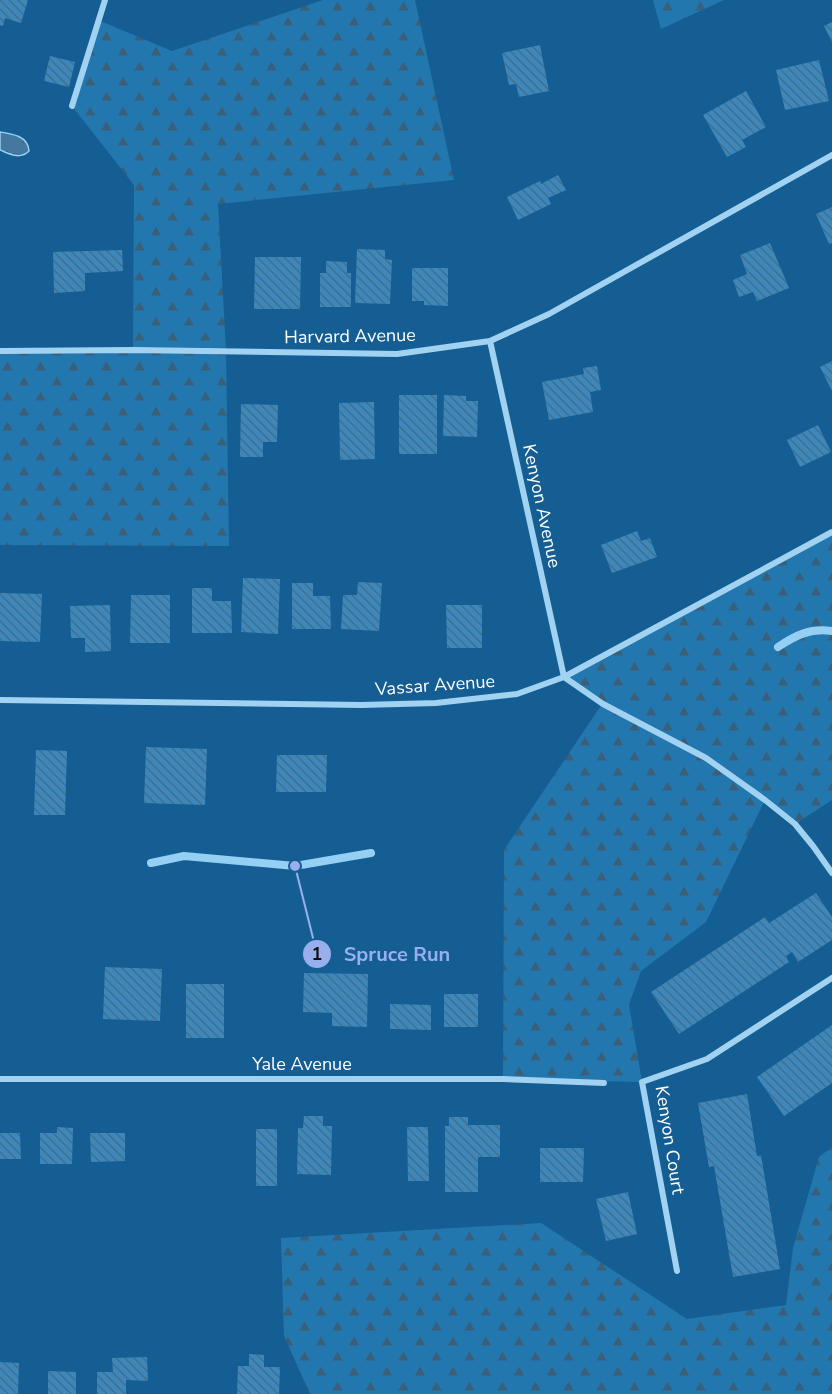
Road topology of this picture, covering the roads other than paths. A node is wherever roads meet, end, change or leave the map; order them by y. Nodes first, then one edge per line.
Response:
1 (105, 0) edge
2 (72, 106) dead end
3 (832, 155) edge
4 (490, 341) junction
5 (0, 351) edge
6 (832, 532) edge
7 (564, 677) junction
8 (0, 700) edge
9 (832, 873) edge
10 (832, 978) edge
11 (0, 1079) edge
12 (604, 1083) dead end
13 (677, 1271) dead end

1 - 2 street
3 - 4 street, Harvard Avenue
4 - 5 street, Harvard Avenue
4 - 7 street, Kenyon Avenue
6 - 7 street, Vassar Avenue
7 - 8 street, Vassar Avenue
7 - 9 street
10 - 13 street, Kenyon Court
11 - 12 street, Yale Avenue

